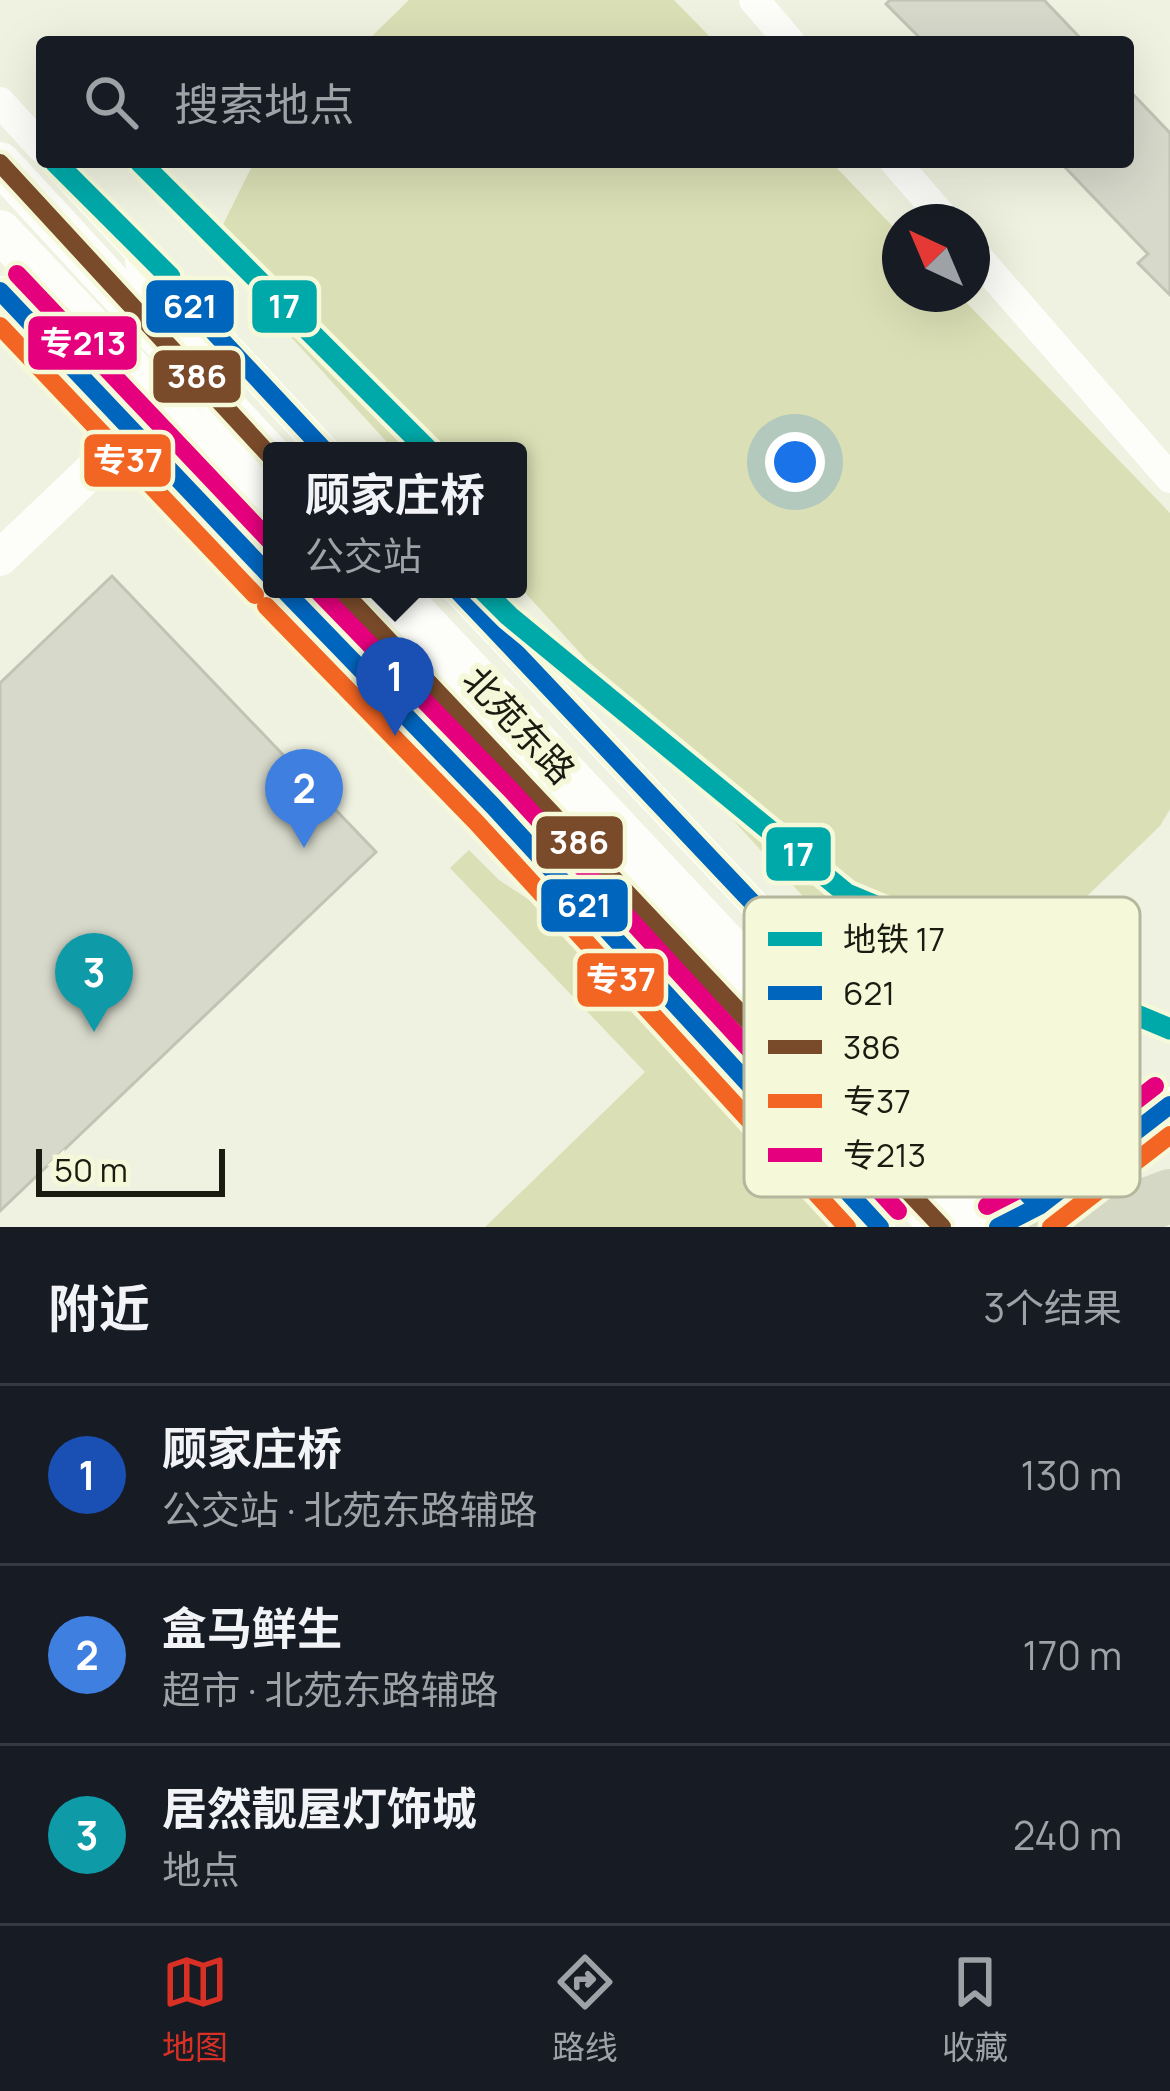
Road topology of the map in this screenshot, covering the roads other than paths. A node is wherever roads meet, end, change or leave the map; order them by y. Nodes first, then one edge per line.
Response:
1 (754, 0) edge
2 (785, 36) edge
3 (0, 102) edge
4 (36, 141) edge
5 (0, 163) edge
6 (61, 168) edge
7 (900, 168) edge
8 (931, 204) edge
9 (0, 231) edge
10 (146, 261) junction
11 (990, 272) edge
12 (0, 292) edge
13 (209, 389) junction
14 (94, 394) junction
15 (131, 433) junction
16 (198, 440) junction
17 (317, 442) edge
18 (263, 448) edge
19 (1170, 478) edge
20 (263, 509) edge
21 (0, 558) edge
22 (263, 569) edge
23 (292, 598) edge
24 (349, 598) edge
25 (401, 598) edge
26 (464, 598) edge
27 (744, 917) edge
28 (690, 933) junction
29 (744, 981) edge
30 (744, 996) edge
31 (744, 1079) edge
32 (1170, 1105) edge
33 (1140, 1127) edge
34 (1170, 1196) edge
35 (852, 1197) edge
36 (916, 1197) edge
37 (984, 1197) edge
38 (990, 1197) edge
39 (1042, 1197) edge
40 (1010, 1220) edge
41 (880, 1227) edge
42 (942, 1227) edge

1 - 2 street
3 - 4 street
5 - 13 main road
6 - 10 street
7 - 8 street
9 - 16 main road
10 - 13 main road
10 - 17 street
11 - 19 street
12 - 14 street
13 - 18 main road
14 - 15 street
14 - 16 main road
15 - 21 street
15 - 22 street
16 - 20 main road
23 - 31 street
24 - 28 main road, 北苑东路
25 - 28 main road, 北苑东路
26 - 27 street
28 - 29 main road, 北苑东路
28 - 30 main road, 北苑东路
32 - 33 street
34 - 40 highway
35 - 41 street
36 - 42 main road, 北苑东路
37 - 40 main road, 北苑东路
38 - 40 street
39 - 40 street

